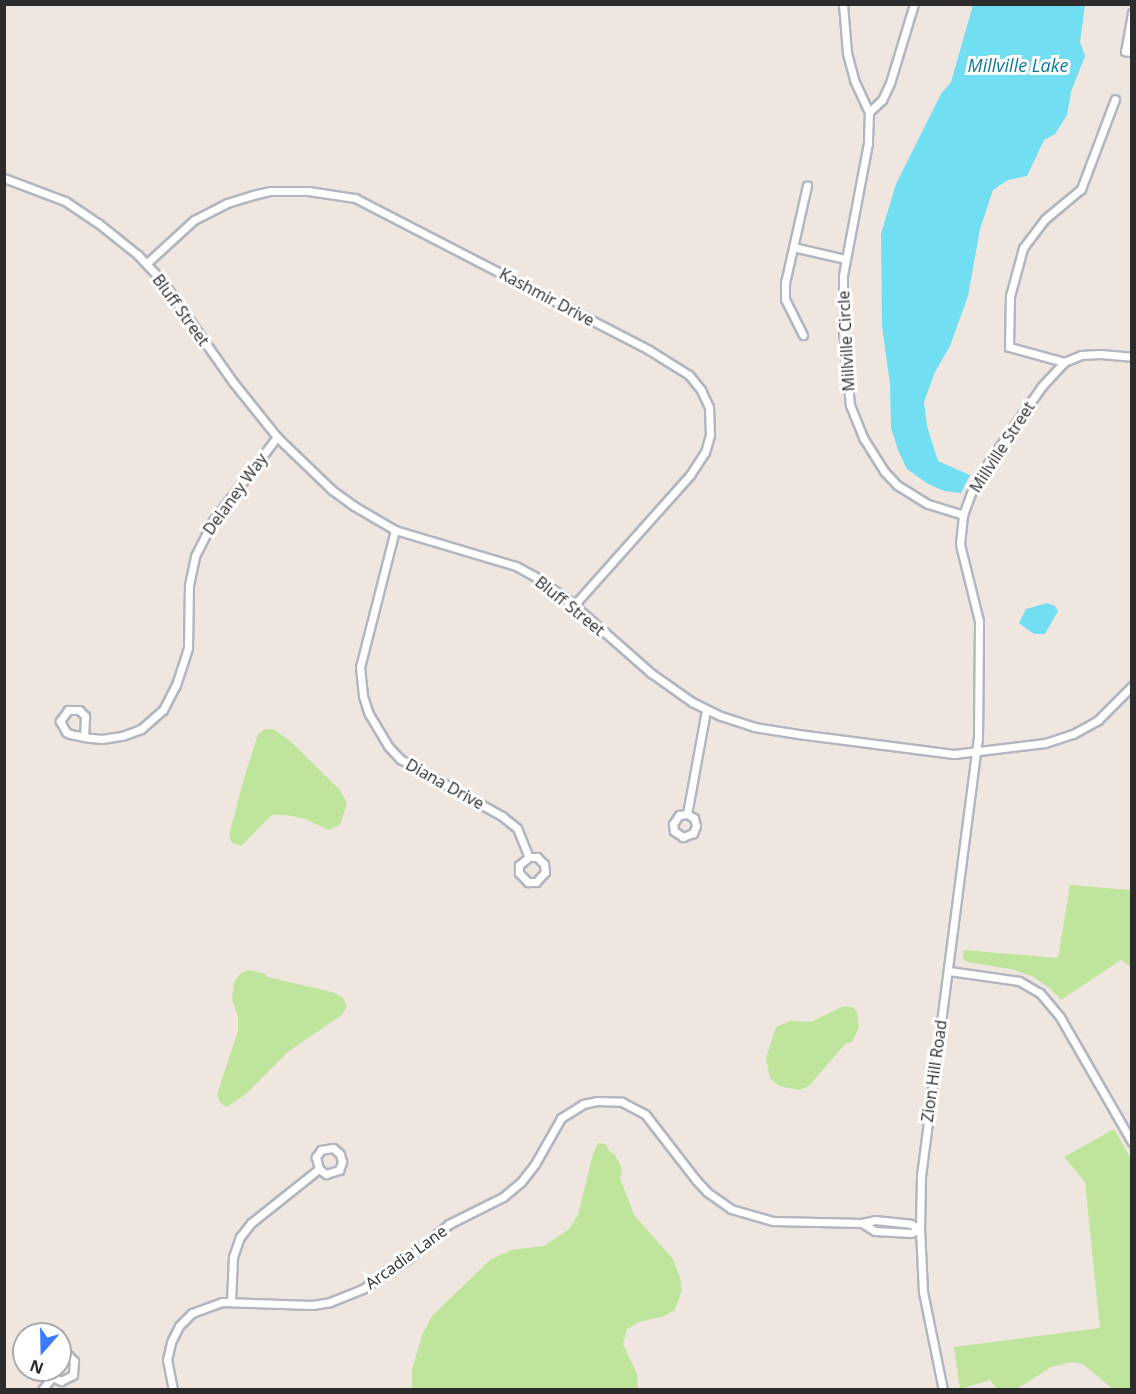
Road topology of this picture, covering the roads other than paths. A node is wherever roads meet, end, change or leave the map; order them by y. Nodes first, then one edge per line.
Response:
1 (843, 4) edge
2 (914, 4) edge
3 (1131, 13) edge
4 (1131, 52) edge
5 (1115, 99) dead end
6 (869, 112) junction
7 (4, 177) edge
8 (807, 184) dead end
9 (793, 247) junction
10 (845, 258) junction
11 (147, 264) junction
12 (803, 335) dead end
13 (1131, 357) edge
14 (1064, 362) junction
15 (277, 437) junction
16 (963, 515) junction
17 (395, 530) junction
18 (574, 605) junction
19 (1131, 686) edge
20 (706, 710) junction
21 (84, 737) junction
22 (975, 752) junction
23 (687, 814) dead end
24 (529, 856) dead end
25 (949, 971) junction
26 (1131, 1142) edge
27 (319, 1169) dead end
28 (920, 1229) junction
29 (231, 1302) junction
30 (72, 1358) edge
31 (72, 1374) edge
32 (173, 1389) edge
33 (943, 1389) edge

1 - 6 street, Millville Circle
2 - 6 street
3 - 4 street
5 - 14 street
6 - 10 street, Millville Circle
7 - 11 street, Bluff Street
8 - 9 street
9 - 10 street
9 - 12 street
10 - 16 street, Millville Circle
11 - 15 street, Bluff Street
11 - 18 street, Kashmir Drive
13 - 14 street
14 - 16 street, Millville Street
15 - 17 street, Bluff Street
15 - 21 street, Delaney Way
16 - 22 street, Millville Street
17 - 18 street, Bluff Street
17 - 24 street, Diana Drive
18 - 20 street, Bluff Street
19 - 22 street, Bluff Street
20 - 22 street, Bluff Street
20 - 23 street
21 - 21 street
22 - 25 street, Zion Hill Road
25 - 26 street
25 - 28 street, Zion Hill Road
27 - 29 street
28 - 29 street, Arcadia Lane
28 - 33 street, Zion Hill Road
29 - 32 street, Arcadia Lane
30 - 31 street

